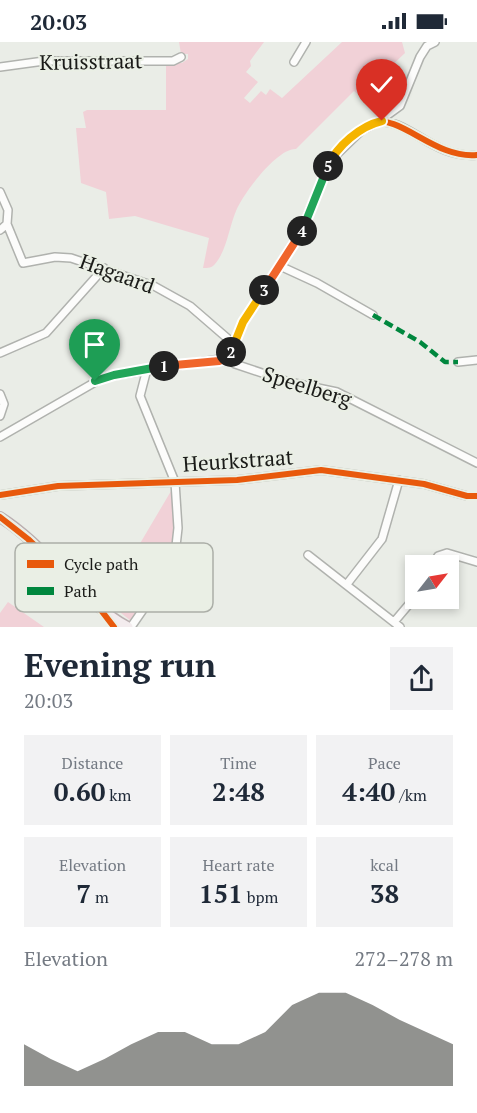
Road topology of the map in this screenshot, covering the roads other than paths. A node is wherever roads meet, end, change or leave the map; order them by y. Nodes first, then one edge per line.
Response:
1 (306, 42) edge
2 (435, 42) edge
3 (181, 57) dead end
4 (294, 62) dead end
5 (0, 67) edge
6 (378, 122) junction
7 (477, 155) edge
8 (0, 192) edge
9 (7, 224) junction
10 (0, 230) edge
11 (280, 266) junction
12 (104, 268) junction
13 (373, 315) dead end
14 (234, 344) junction
15 (0, 352) edge
16 (227, 358) junction
17 (477, 360) edge
18 (458, 363) dead end
19 (147, 369) junction
20 (0, 394) edge
21 (0, 416) edge
22 (0, 437) edge
23 (477, 463) edge
24 (399, 480) junction
25 (175, 482) junction
26 (0, 495) edge
27 (477, 496) edge
28 (0, 517) edge
29 (32, 543) edge
30 (176, 543) edge
31 (308, 555) dead end
32 (459, 557) edge
33 (477, 562) edge
34 (347, 584) junction
35 (407, 609) edge
36 (108, 612) edge
37 (142, 612) edge
38 (397, 625) edge
39 (130, 627) edge

1 - 4 street
2 - 6 street
3 - 5 street, Kruisstraat
6 - 7 street
6 - 11 street
8 - 9 street, Hagaard
9 - 10 street
9 - 12 street, Hagaard
11 - 13 street
11 - 14 street
12 - 14 street, Hagaard
12 - 15 street
14 - 16 street
16 - 19 street
16 - 23 street, Speelberg
17 - 18 street
19 - 22 street
19 - 25 street
20 - 21 street
24 - 25 street, Heurkstraat
24 - 27 street, Heurkstraat
24 - 34 street
25 - 26 street, Heurkstraat
25 - 30 street
28 - 29 main road
31 - 34 street
32 - 33 street
34 - 38 street
35 - 38 street
36 - 39 main road
37 - 39 street

